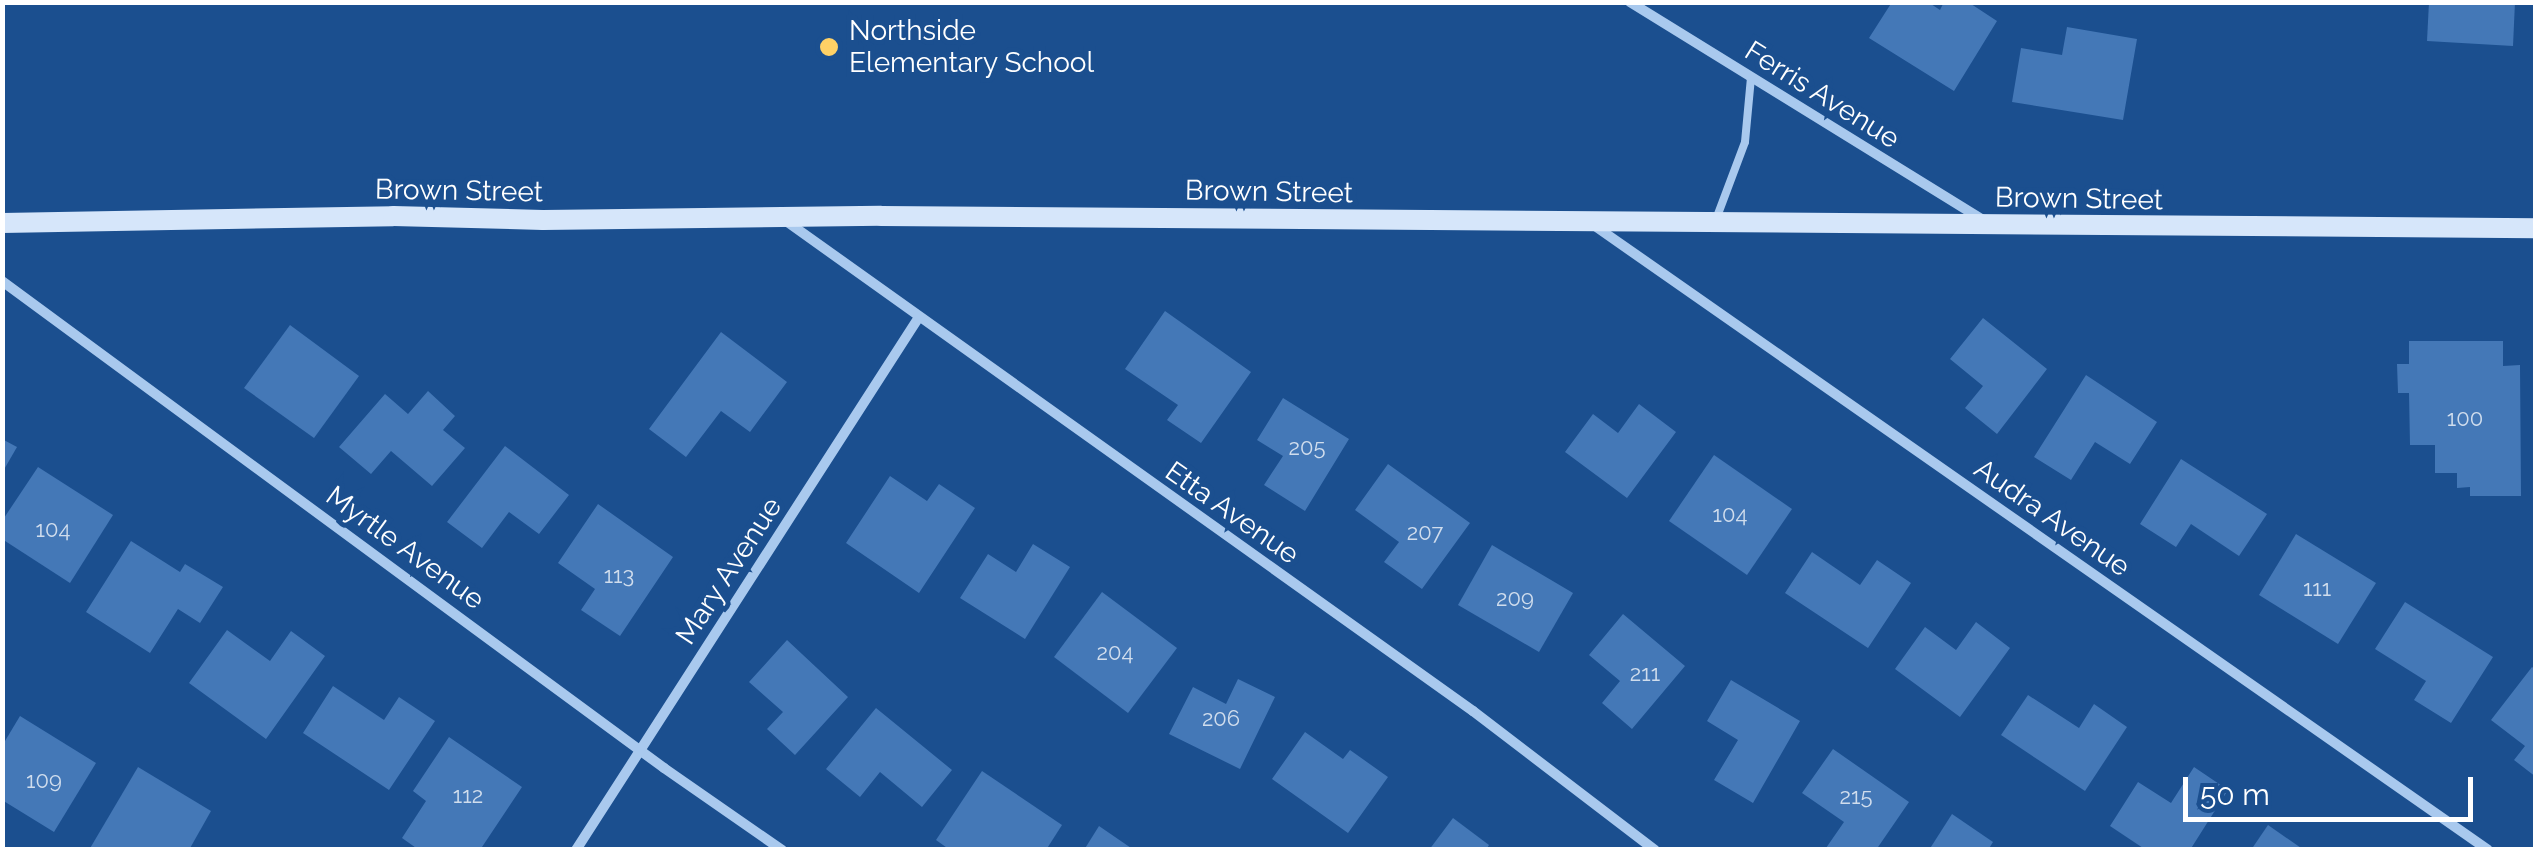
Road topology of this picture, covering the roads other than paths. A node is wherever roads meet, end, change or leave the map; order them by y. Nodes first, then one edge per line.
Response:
1 (1630, 2) edge
2 (1750, 77) junction
3 (782, 217) junction
4 (1590, 222) junction
5 (2, 223) edge
6 (1714, 223) junction
7 (1991, 225) junction
8 (2536, 228) edge
9 (2, 280) edge
10 (919, 317) junction
11 (642, 748) junction
12 (576, 850) edge
13 (782, 850) edge
14 (1654, 850) edge
15 (2488, 850) edge

1 - 2 street, Ferris Avenue
2 - 6 lane
2 - 7 street, Ferris Avenue
3 - 4 main road, Brown Street
3 - 5 main road, Brown Street
3 - 10 street, Etta Avenue
4 - 6 main road, Brown Street
4 - 15 street, Audra Avenue
6 - 7 main road, Brown Street
7 - 8 main road, Brown Street
9 - 11 street, Myrtle Avenue
10 - 11 street, Mary Avenue
10 - 14 street, Etta Avenue
11 - 12 street, Mary Avenue
11 - 13 street, Myrtle Avenue

